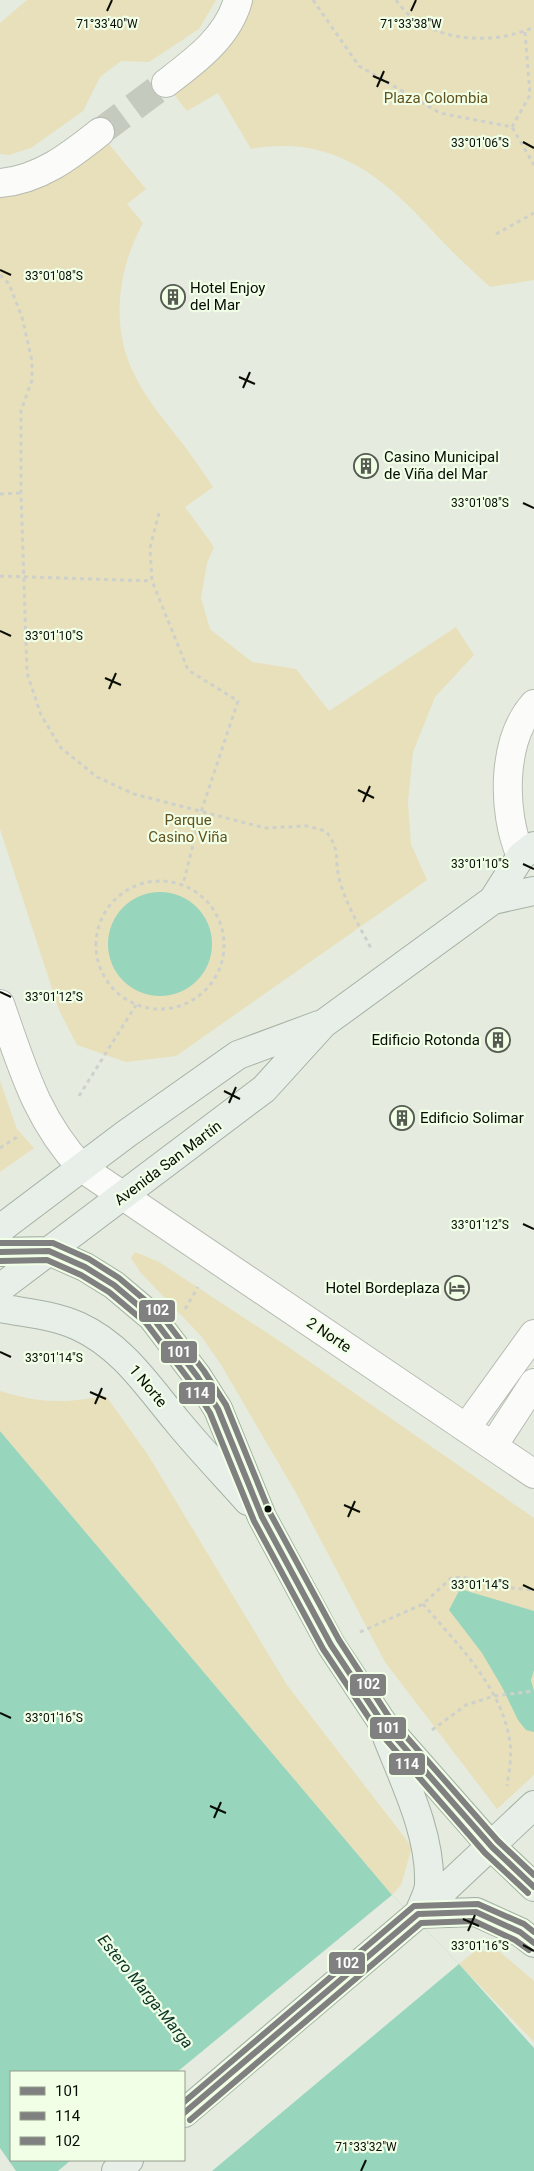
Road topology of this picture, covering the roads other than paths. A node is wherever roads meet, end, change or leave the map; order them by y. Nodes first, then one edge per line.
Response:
1 (238, 0) edge
2 (166, 83) tunnel mouth
3 (100, 132) tunnel mouth
4 (0, 183) edge
5 (534, 704) edge
6 (528, 851) edge
7 (534, 892) edge
8 (493, 900) junction
9 (0, 1004) edge
10 (323, 1024) junction
11 (82, 1168) junction
12 (123, 1197) junction
13 (0, 1229) edge
14 (49, 1251) junction
15 (0, 1252) edge
16 (0, 1288) edge
17 (0, 1308) edge
18 (534, 1334) edge
19 (534, 1383) edge
20 (466, 1428) junction
21 (493, 1446) junction
22 (534, 1474) edge
23 (262, 1517) junction
24 (382, 1722) junction
25 (534, 1805) edge
26 (492, 1847) junction
27 (534, 1887) edge
28 (416, 1916) junction
29 (534, 1943) edge
30 (185, 2112) edge
31 (128, 2161) edge
32 (116, 2171) edge

1 - 2 street
3 - 4 street
5 - 6 street
6 - 8 main road, Avenida San Martín
7 - 8 main road, Avenida San Martín
8 - 10 main road, Avenida San Martín
9 - 11 street, 2 Norte
10 - 11 main road, Avenida San Martín
10 - 12 main road, Avenida San Martín
11 - 12 street, 2 Norte
11 - 13 main road, Avenida San Martín
12 - 14 main road, Avenida San Martín
12 - 20 street, 2 Norte
14 - 15 main road, 1 Norte
14 - 16 main road, Avenida San Martín
14 - 23 main road, 1 Norte
17 - 23 main road, 1 Norte
18 - 20 street
19 - 21 street
20 - 21 street, 2 Norte
21 - 22 street, 2 Norte
23 - 24 main road, 1 Norte
24 - 26 main road, 1 Norte
24 - 28 main road
25 - 26 main road
26 - 27 main road, 1 Norte
26 - 28 main road
28 - 29 main road
28 - 30 main road
31 - 32 main road

